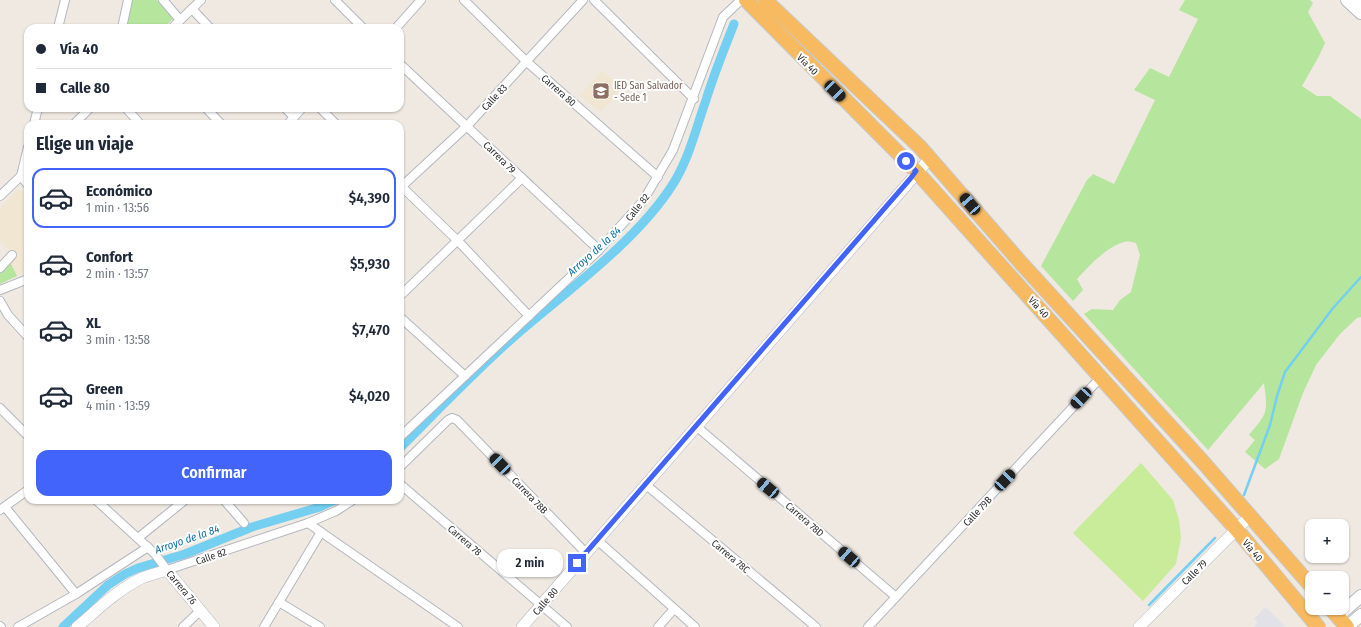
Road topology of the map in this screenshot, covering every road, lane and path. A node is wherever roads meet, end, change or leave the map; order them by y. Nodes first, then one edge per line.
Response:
1 (65, 0) edge
2 (128, 0) edge
3 (163, 0) edge
4 (201, 0) edge
5 (335, 0) edge
6 (421, 0) edge
7 (464, 0) edge
8 (583, 0) edge
9 (594, 0) edge
10 (741, 0) edge
11 (746, 0) edge
12 (765, 0) edge
13 (1348, 0) edge
14 (192, 9) junction
15 (1361, 13) edge
16 (180, 20) junction
17 (59, 24) edge
18 (123, 24) edge
19 (176, 24) edge
20 (206, 24) edge
21 (359, 24) edge
22 (400, 24) edge
23 (527, 62) junction
24 (404, 68) edge
25 (694, 99) junction
26 (86, 112) edge
27 (130, 112) edge
28 (210, 112) edge
29 (289, 112) edge
30 (298, 112) edge
31 (327, 112) edge
32 (294, 117) junction
33 (78, 120) edge
34 (136, 120) edge
35 (217, 120) edge
36 (291, 120) edge
37 (333, 120) edge
38 (468, 126) junction
39 (930, 158) junction
40 (24, 161) edge
41 (916, 171) junction
42 (24, 172) edge
43 (20, 176) junction
44 (658, 177) junction
45 (522, 178) junction
46 (24, 180) edge
47 (404, 183) edge
48 (404, 189) edge
49 (0, 196) edge
50 (458, 241) junction
51 (599, 250) junction
52 (12, 256) dead end
53 (0, 268) edge
54 (1026, 268) junction
55 (1014, 280) junction
56 (24, 281) edge
57 (0, 290) edge
58 (404, 292) edge
59 (0, 301) edge
60 (529, 316) junction
61 (404, 321) edge
62 (24, 333) edge
63 (466, 376) junction
64 (1101, 377) junction
65 (0, 408) edge
66 (696, 426) junction
67 (24, 432) edge
68 (404, 433) edge
69 (404, 463) edge
70 (645, 484) junction
71 (404, 487) edge
72 (24, 493) edge
73 (100, 504) edge
74 (180, 504) edge
75 (227, 504) edge
76 (347, 504) edge
77 (3, 508) edge
78 (1249, 517) junction
79 (244, 523) dead end
80 (308, 523) junction
81 (1237, 530) junction
82 (321, 532) junction
83 (138, 538) junction
84 (597, 540) junction
85 (148, 547) junction
86 (586, 553) junction
87 (166, 568) junction
88 (1305, 579) edge
89 (76, 594) junction
90 (1361, 596) edge
91 (896, 597) junction
92 (279, 602) junction
93 (1349, 603) edge
94 (542, 606) junction
95 (674, 608) junction
96 (201, 610) junction
97 (1337, 615) edge
98 (1361, 615) edge
99 (18, 627) edge
100 (77, 627) edge
101 (183, 627) edge
102 (214, 627) edge
103 (264, 627) edge
104 (320, 627) edge
105 (458, 627) edge
106 (522, 627) edge
107 (567, 627) edge
108 (658, 627) edge
109 (695, 627) edge
110 (816, 627) edge
111 (868, 627) edge
112 (1139, 627) edge
113 (1318, 627) edge
114 (1347, 627) edge

1 - 17 street
2 - 18 street
3 - 16 street
4 - 14 street
5 - 21 street
6 - 22 street
7 - 23 street, Carrera 80
8 - 23 street, Calle 83
9 - 25 street
10 - 25 street, Calle 82
11 - 41 highway, Vía 40
12 - 39 highway, Vía 40
13 - 15 main road
14 - 16 street
14 - 20 street
16 - 19 street
23 - 38 street, Calle 83
23 - 44 street, Carrera 80
24 - 38 street, Carrera 79
25 - 44 street, Calle 82
26 - 33 street
27 - 34 street
28 - 35 street
29 - 32 street
30 - 32 street
31 - 37 street
32 - 36 street
38 - 45 street, Carrera 79
38 - 47 street, Calle 83
39 - 41 street, Calle 80
39 - 54 highway, Vía 40
40 - 43 street
41 - 55 highway, Vía 40
41 - 66 street, Calle 80
42 - 43 street
43 - 46 street
43 - 49 street
44 - 51 street, Calle 82
45 - 50 street
45 - 51 street, Carrera 79
48 - 50 street
50 - 58 street
50 - 60 street
51 - 60 street, Calle 82
52 - 53 street
54 - 55 highway
54 - 78 highway, Vía 40
55 - 64 highway, Vía 40
56 - 57 street
59 - 62 street
60 - 63 street, Calle 82
61 - 63 street
63 - 68 street, Calle 82
64 - 81 highway, Vía 40
64 - 91 street, Calle 79B
65 - 67 street
66 - 70 street, Calle 80
66 - 91 street, Carrera 78D
69 - 86 street, Carrera 78B
70 - 84 street, Calle 80
70 - 110 street, Carrera 78C
71 - 94 street, Carrera 78
72 - 77 street
73 - 83 street, Carrera 76
74 - 83 street
75 - 79 street
76 - 80 street, Calle 82
77 - 89 street
78 - 81 street, Calle 79
78 - 88 highway, Vía 40
80 - 82 street
80 - 87 street, Calle 82
81 - 112 street, Calle 79
81 - 113 highway, Vía 40
82 - 92 street
82 - 105 street
83 - 85 street, Carrera 76
84 - 86 street, Calle 80
84 - 95 street
85 - 87 street, Carrera 76
85 - 89 street
86 - 94 street, Calle 80
87 - 96 street, Carrera 76
87 - 100 street, Calle 82
89 - 99 street
90 - 93 main road
91 - 111 street, Calle 79B
92 - 103 street
92 - 104 street
94 - 106 street, Calle 80
94 - 107 street, Carrera 78
95 - 108 street
95 - 109 street
96 - 101 street
96 - 102 street, Carrera 76
97 - 114 highway
98 - 114 main road

